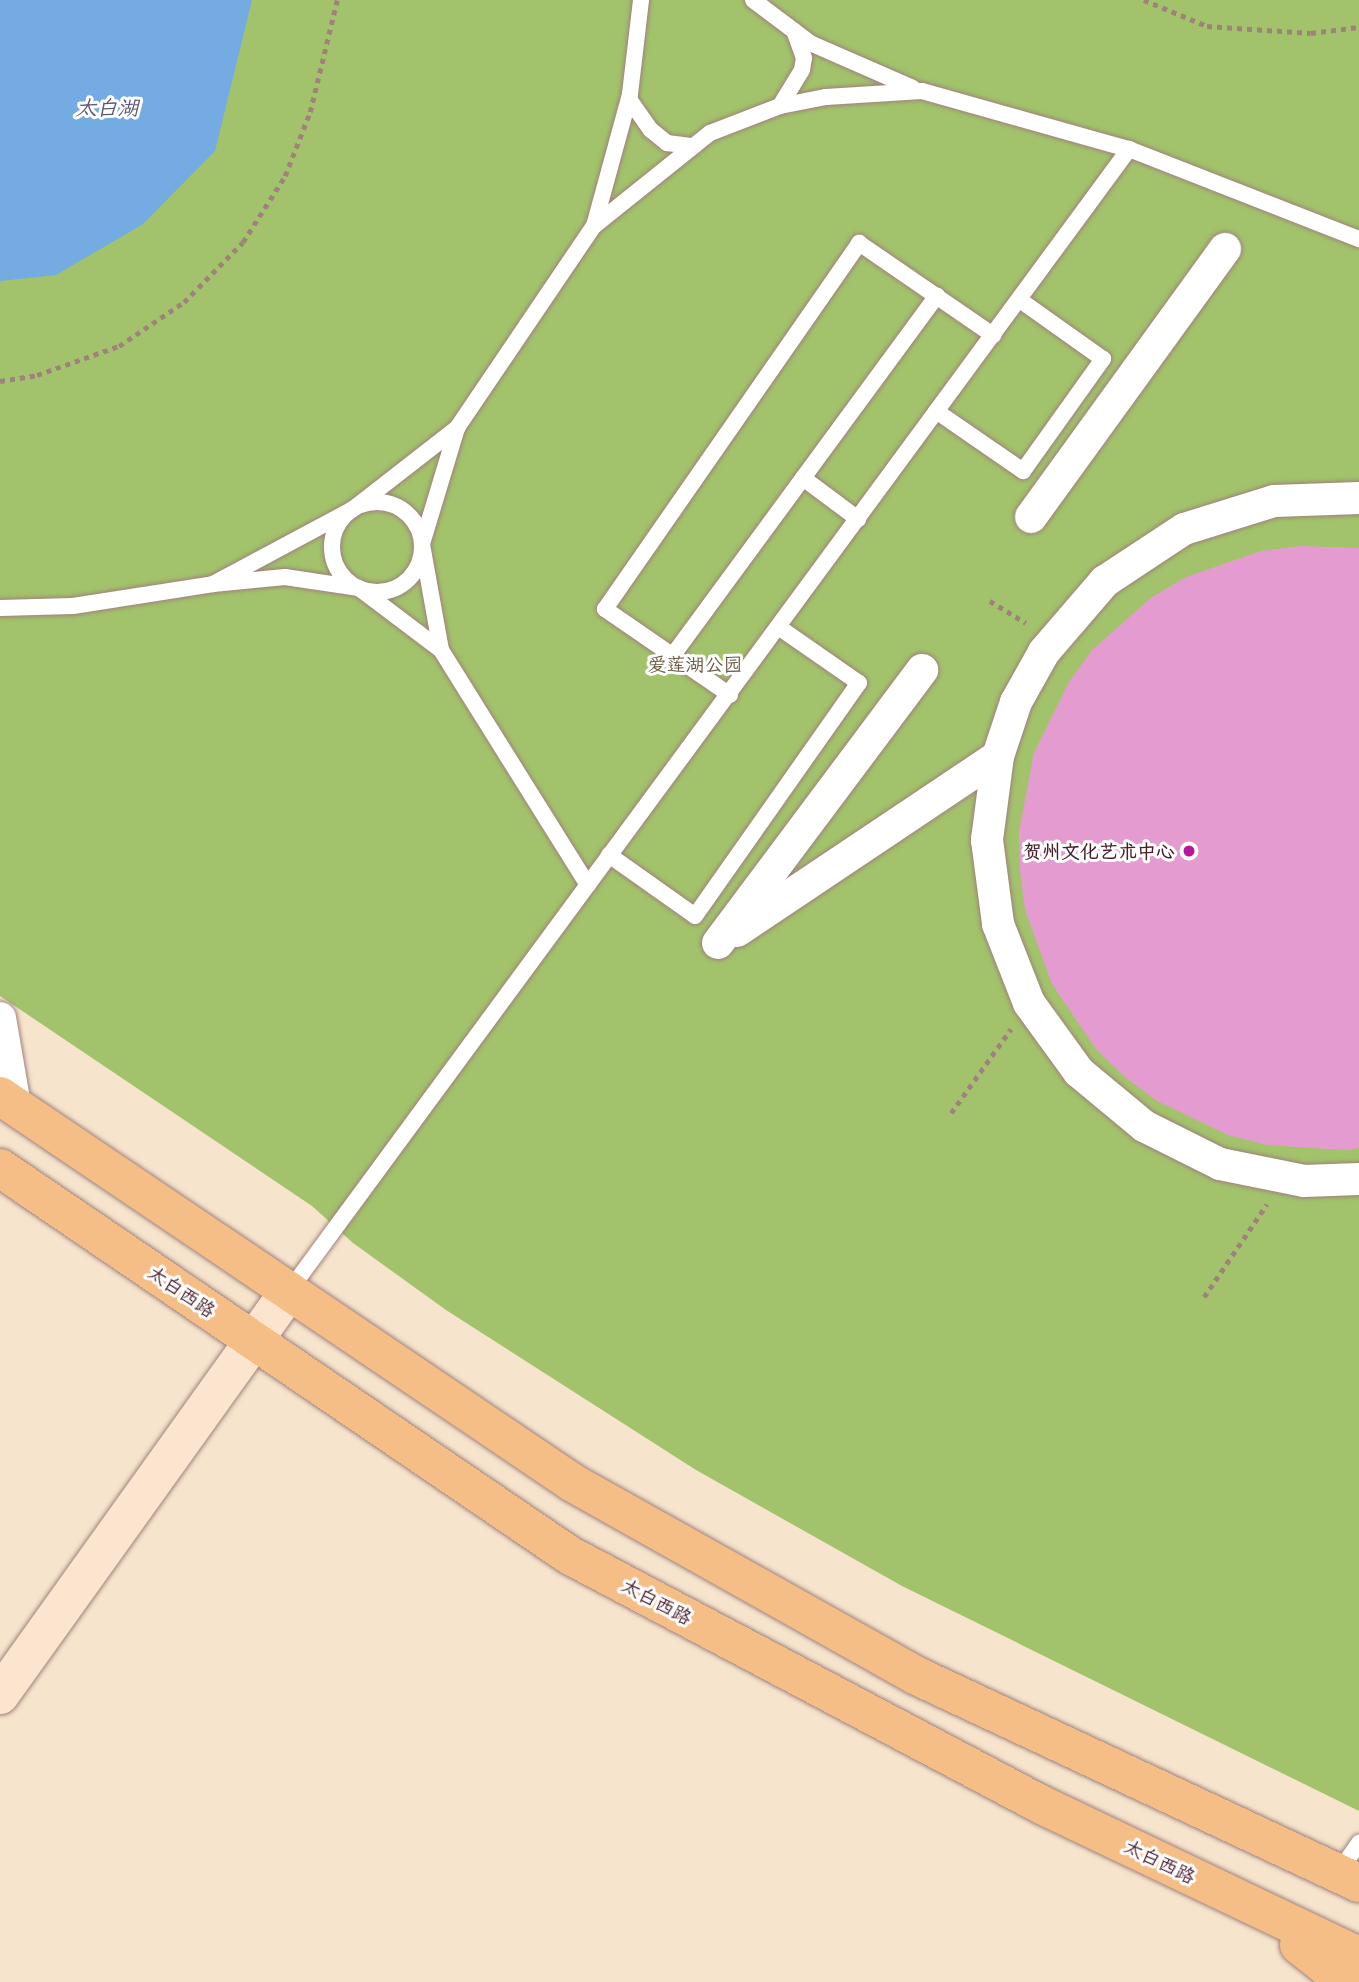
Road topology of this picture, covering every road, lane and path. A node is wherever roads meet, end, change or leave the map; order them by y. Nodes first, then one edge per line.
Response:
1 (337, 0) edge
2 (641, 0) edge
3 (753, 0) edge
4 (1144, 0) edge
5 (1359, 27) edge
6 (794, 31) junction
7 (922, 91) junction
8 (629, 99) junction
9 (780, 106) junction
10 (692, 146) junction
11 (1129, 149) junction
12 (594, 226) junction
13 (1359, 239) edge
14 (1225, 249) dead end
15 (937, 296) junction
16 (1020, 300) junction
17 (993, 335) junction
18 (0, 381) edge
19 (936, 411) junction
20 (457, 428) junction
21 (803, 478) junction
22 (1359, 498) edge
23 (353, 509) junction
24 (1031, 517) dead end
25 (858, 519) junction
26 (422, 544) junction
27 (213, 584) junction
28 (359, 588) junction
29 (990, 601) dead end
30 (0, 608) edge
31 (780, 628) junction
32 (1053, 641) junction
33 (441, 650) junction
34 (673, 655) junction
35 (922, 670) dead end
36 (730, 695) junction
37 (998, 756) junction
38 (609, 855) junction
39 (587, 885) junction
40 (695, 916) junction
41 (725, 935) junction
42 (1029, 1003) junction
43 (0, 1018) edge
44 (8, 1101) edge
45 (951, 1113) dead end
46 (0, 1168) edge
47 (1285, 1177) junction
48 (1359, 1179) edge
49 (289, 1291) junction
50 (1204, 1297) dead end
51 (253, 1339) junction
52 (0, 1695) edge
53 (1352, 1867) edge
54 (1239, 1899) junction
55 (1359, 1956) edge
56 (1346, 1982) edge

1 - 18 path
2 - 8 lane
3 - 6 lane
4 - 5 path
6 - 7 lane
6 - 9 lane
7 - 9 lane
7 - 11 lane
8 - 10 lane
8 - 12 lane
9 - 10 lane
10 - 12 lane
11 - 13 lane
11 - 16 lane
12 - 20 lane
14 - 24 street
15 - 17 lane
15 - 21 lane
15 - 34 lane
16 - 17 lane
16 - 19 lane
17 - 19 lane
19 - 25 lane
20 - 23 lane
20 - 26 lane
21 - 25 lane
21 - 34 lane
22 - 32 street
23 - 26 lane
23 - 27 lane
23 - 28 lane
25 - 31 lane
26 - 28 lane
26 - 33 lane
27 - 28 lane
27 - 30 lane
28 - 33 lane
29 - 32 path
31 - 36 lane
31 - 40 lane
32 - 37 street
33 - 39 lane
34 - 36 lane
35 - 41 street
36 - 38 lane
37 - 41 street
37 - 42 street
38 - 39 lane
38 - 40 lane
39 - 49 lane
40 - 41 lane
42 - 45 path
42 - 47 street
43 - 44 street
44 - 49 main road
46 - 51 main road, 太白西路
47 - 48 street
47 - 50 path
49 - 51 street
49 - 53 main road
51 - 52 street
51 - 54 main road, 太白西路
54 - 55 main road, 太白西路
54 - 56 main road

